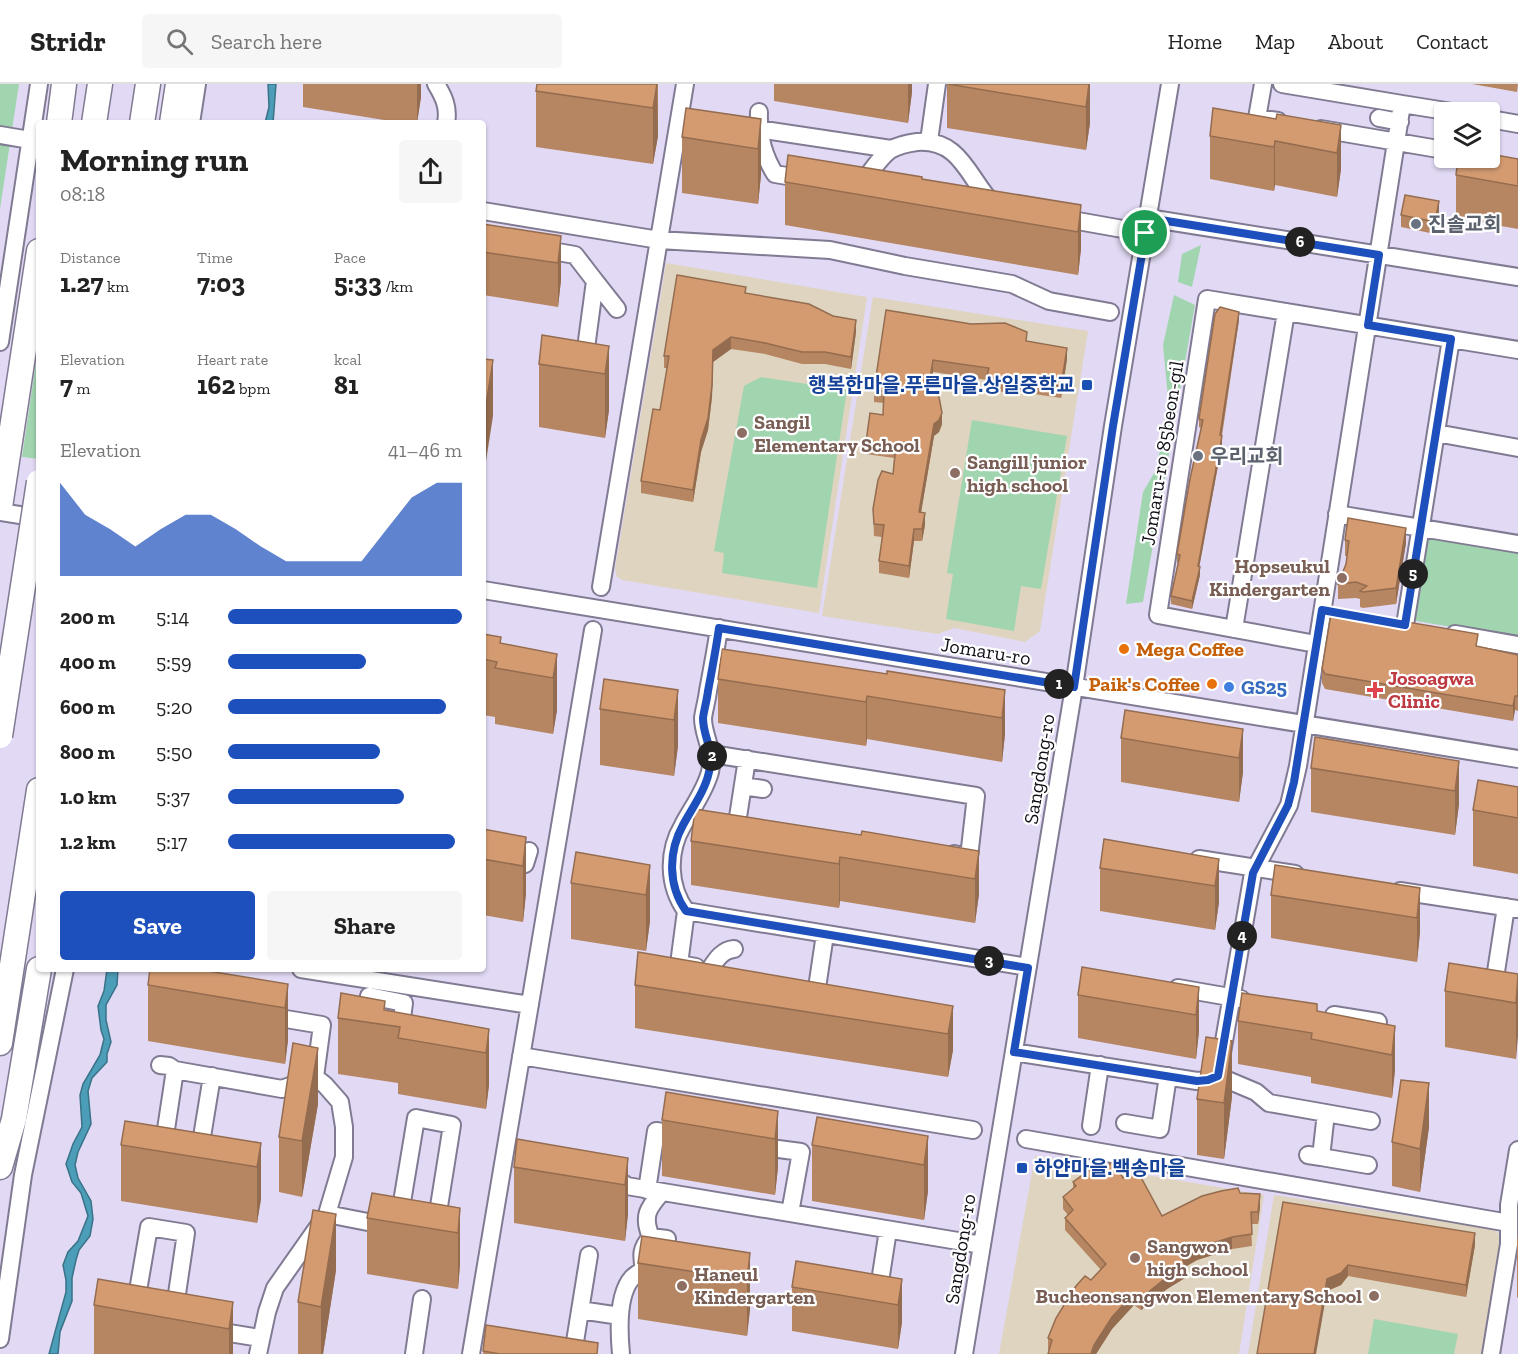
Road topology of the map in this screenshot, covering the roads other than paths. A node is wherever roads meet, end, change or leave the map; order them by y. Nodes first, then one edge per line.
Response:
1 (39, 84) edge
2 (64, 84) edge
3 (100, 84) edge
4 (148, 84) edge
5 (178, 84) edge
6 (197, 84) edge
7 (436, 84) edge
8 (685, 84) edge
9 (937, 84) edge
10 (1170, 84) edge
11 (1263, 84) edge
12 (1282, 84) edge
13 (1402, 104) junction
14 (1434, 109) edge
15 (1379, 118) dead end
16 (58, 120) edge
17 (94, 120) edge
18 (142, 120) edge
19 (172, 120) edge
20 (191, 120) edge
21 (446, 120) edge
22 (1500, 121) edge
23 (1400, 122) junction
24 (1518, 124) edge
25 (0, 135) edge
26 (30, 140) junction
27 (929, 141) junction
28 (1396, 142) junction
29 (1434, 148) edge
30 (891, 149) junction
31 (822, 181) edge
32 (846, 185) edge
33 (1007, 208) edge
34 (486, 211) edge
35 (1041, 215) edge
36 (1147, 226) junction
37 (659, 240) junction
38 (529, 247) edge
39 (1379, 255) junction
40 (36, 271) edge
41 (1518, 277) edge
42 (595, 281) junction
43 (617, 309) dead end
44 (1110, 312) dead end
45 (1287, 312) junction
46 (1368, 325) junction
47 (1451, 339) junction
48 (0, 342) edge
49 (1518, 350) edge
50 (601, 373) edge
51 (1436, 433) junction
52 (1518, 448) edge
53 (36, 502) edge
54 (0, 507) edge
55 (0, 512) edge
56 (1337, 514) junction
57 (36, 518) edge
58 (1420, 528) junction
59 (1518, 544) edge
60 (601, 587) dead end
61 (486, 590) edge
62 (1322, 610) junction
63 (1342, 614) edge
64 (1384, 621) edge
65 (719, 628) junction
66 (1234, 629) junction
67 (593, 630) dead end
68 (1439, 631) edge
69 (1316, 644) junction
70 (1518, 645) edge
71 (1074, 687) junction
72 (1303, 724) junction
73 (0, 736) edge
74 (712, 754) junction
75 (747, 759) junction
76 (1518, 759) edge
77 (742, 786) junction
78 (763, 789) dead end
79 (36, 809) edge
80 (738, 817) edge
81 (529, 851) dead end
82 (934, 851) edge
83 (486, 858) edge
84 (1188, 858) edge
85 (1255, 868) junction
86 (1312, 877) edge
87 (1380, 888) edge
88 (1512, 908) edge
89 (686, 911) junction
90 (825, 934) junction
91 (734, 949) dead end
92 (1028, 968) junction
93 (710, 969) junction
94 (38, 972) edge
95 (65, 972) edge
96 (320, 972) edge
97 (731, 973) edge
98 (1167, 986) edge
99 (817, 988) edge
100 (1493, 995) edge
101 (1232, 998) junction
102 (1254, 1001) edge
103 (530, 1005) junction
104 (1322, 1012) edge
105 (253, 1013) edge
106 (1378, 1022) edge
107 (322, 1025) junction
108 (377, 1035) edge
109 (0, 1043) edge
110 (1014, 1052) junction
111 (521, 1056) junction
112 (1100, 1065) junction
113 (212, 1076) junction
114 (1168, 1076) junction
115 (1218, 1076) junction
116 (315, 1077) junction
117 (1326, 1113) junction
118 (1371, 1121) dead end
119 (1125, 1123) dead end
120 (1091, 1126) dead end
121 (973, 1130) dead end
122 (701, 1138) edge
123 (1026, 1139) dead end
124 (745, 1144) edge
125 (1518, 1150) edge
126 (801, 1152) junction
127 (822, 1156) edge
128 (1368, 1165) dead end
129 (0, 1167) edge
130 (617, 1179) edge
131 (655, 1191) junction
132 (790, 1213) junction
133 (327, 1214) junction
134 (1509, 1223) junction
135 (397, 1227) junction
136 (888, 1230) junction
137 (982, 1245) junction
138 (589, 1255) dead end
139 (857, 1283) edge
140 (422, 1299) dead end
141 (118, 1306) edge
142 (580, 1310) junction
143 (620, 1316) junction
144 (0, 1339) edge
145 (259, 1346) edge
146 (414, 1354) edge
147 (471, 1354) edge
148 (573, 1354) edge
149 (621, 1354) edge
150 (964, 1354) edge
151 (1491, 1354) edge

1 - 26 street
2 - 16 highway
3 - 17 highway
4 - 18 highway
5 - 19 highway
6 - 20 street
7 - 21 street
8 - 37 street
9 - 27 street
10 - 36 street, Sangdong-ro
11 - 28 street
12 - 13 street
13 - 14 street
13 - 23 street
15 - 23 street
22 - 24 street
23 - 28 street
25 - 26 street
26 - 48 street
27 - 30 street
27 - 33 street
28 - 29 street
28 - 39 street
30 - 31 street
30 - 32 street
34 - 37 street
35 - 36 street
36 - 39 street
36 - 71 street, Sangdong-ro
37 - 44 street
37 - 60 street
38 - 42 street
39 - 41 street
39 - 46 street
40 - 54 highway
42 - 43 street
42 - 50 street
45 - 46 street, Jomaru-ro 85beon-gil
45 - 66 street
45 - 66 street, Jomaru-ro 85beon-gil
46 - 47 street, Jomaru-ro 85beon-gil
46 - 56 street
47 - 49 street, Jomaru-ro 85beon-gil
47 - 51 street
51 - 52 street
51 - 58 street
53 - 73 highway, bridge
55 - 57 street
56 - 58 street
56 - 62 street
58 - 59 street
58 - 64 street
61 - 65 street, Jomaru-ro
62 - 63 street
62 - 69 street
65 - 71 street, Jomaru-ro
65 - 74 street
66 - 69 street, Jomaru-ro 85beon-gil
67 - 103 street
68 - 70 street
69 - 72 street
71 - 72 street, Jomaru-ro
71 - 92 street, Sangdong-ro
72 - 76 street, Jomaru-ro
72 - 85 street
74 - 75 street
74 - 89 street
75 - 77 street
75 - 82 street
77 - 78 street
77 - 80 street
79 - 109 highway
81 - 83 street
84 - 85 street
85 - 86 street
85 - 101 street
87 - 88 street
88 - 100 street
89 - 90 street
89 - 93 street
90 - 92 street
90 - 99 street
91 - 93 street
92 - 110 street, Sangdong-ro
93 - 97 street
94 - 129 highway
95 - 144 street
96 - 103 street
98 - 101 street
101 - 102 street
101 - 115 street
103 - 111 street
104 - 106 street
105 - 107 street
107 - 108 street
107 - 116 street
110 - 112 street
110 - 137 street, Sangdong-ro
111 - 121 street
111 - 147 street
112 - 114 street
112 - 120 street
113 - 113 street
113 - 116 street
114 - 115 street
114 - 119 street
115 - 117 street
116 - 133 street
117 - 118 street
117 - 128 street
122 - 131 street
123 - 134 street
124 - 126 street
125 - 134 street
126 - 127 street
126 - 132 street
130 - 131 street
131 - 132 street
131 - 143 street
132 - 136 street
133 - 135 street
133 - 145 street
134 - 151 street
135 - 135 street
136 - 137 street
136 - 139 street
137 - 150 street, Sangdong-ro
138 - 142 street
140 - 146 street
141 - 145 street
142 - 143 street
142 - 148 street
143 - 149 street

